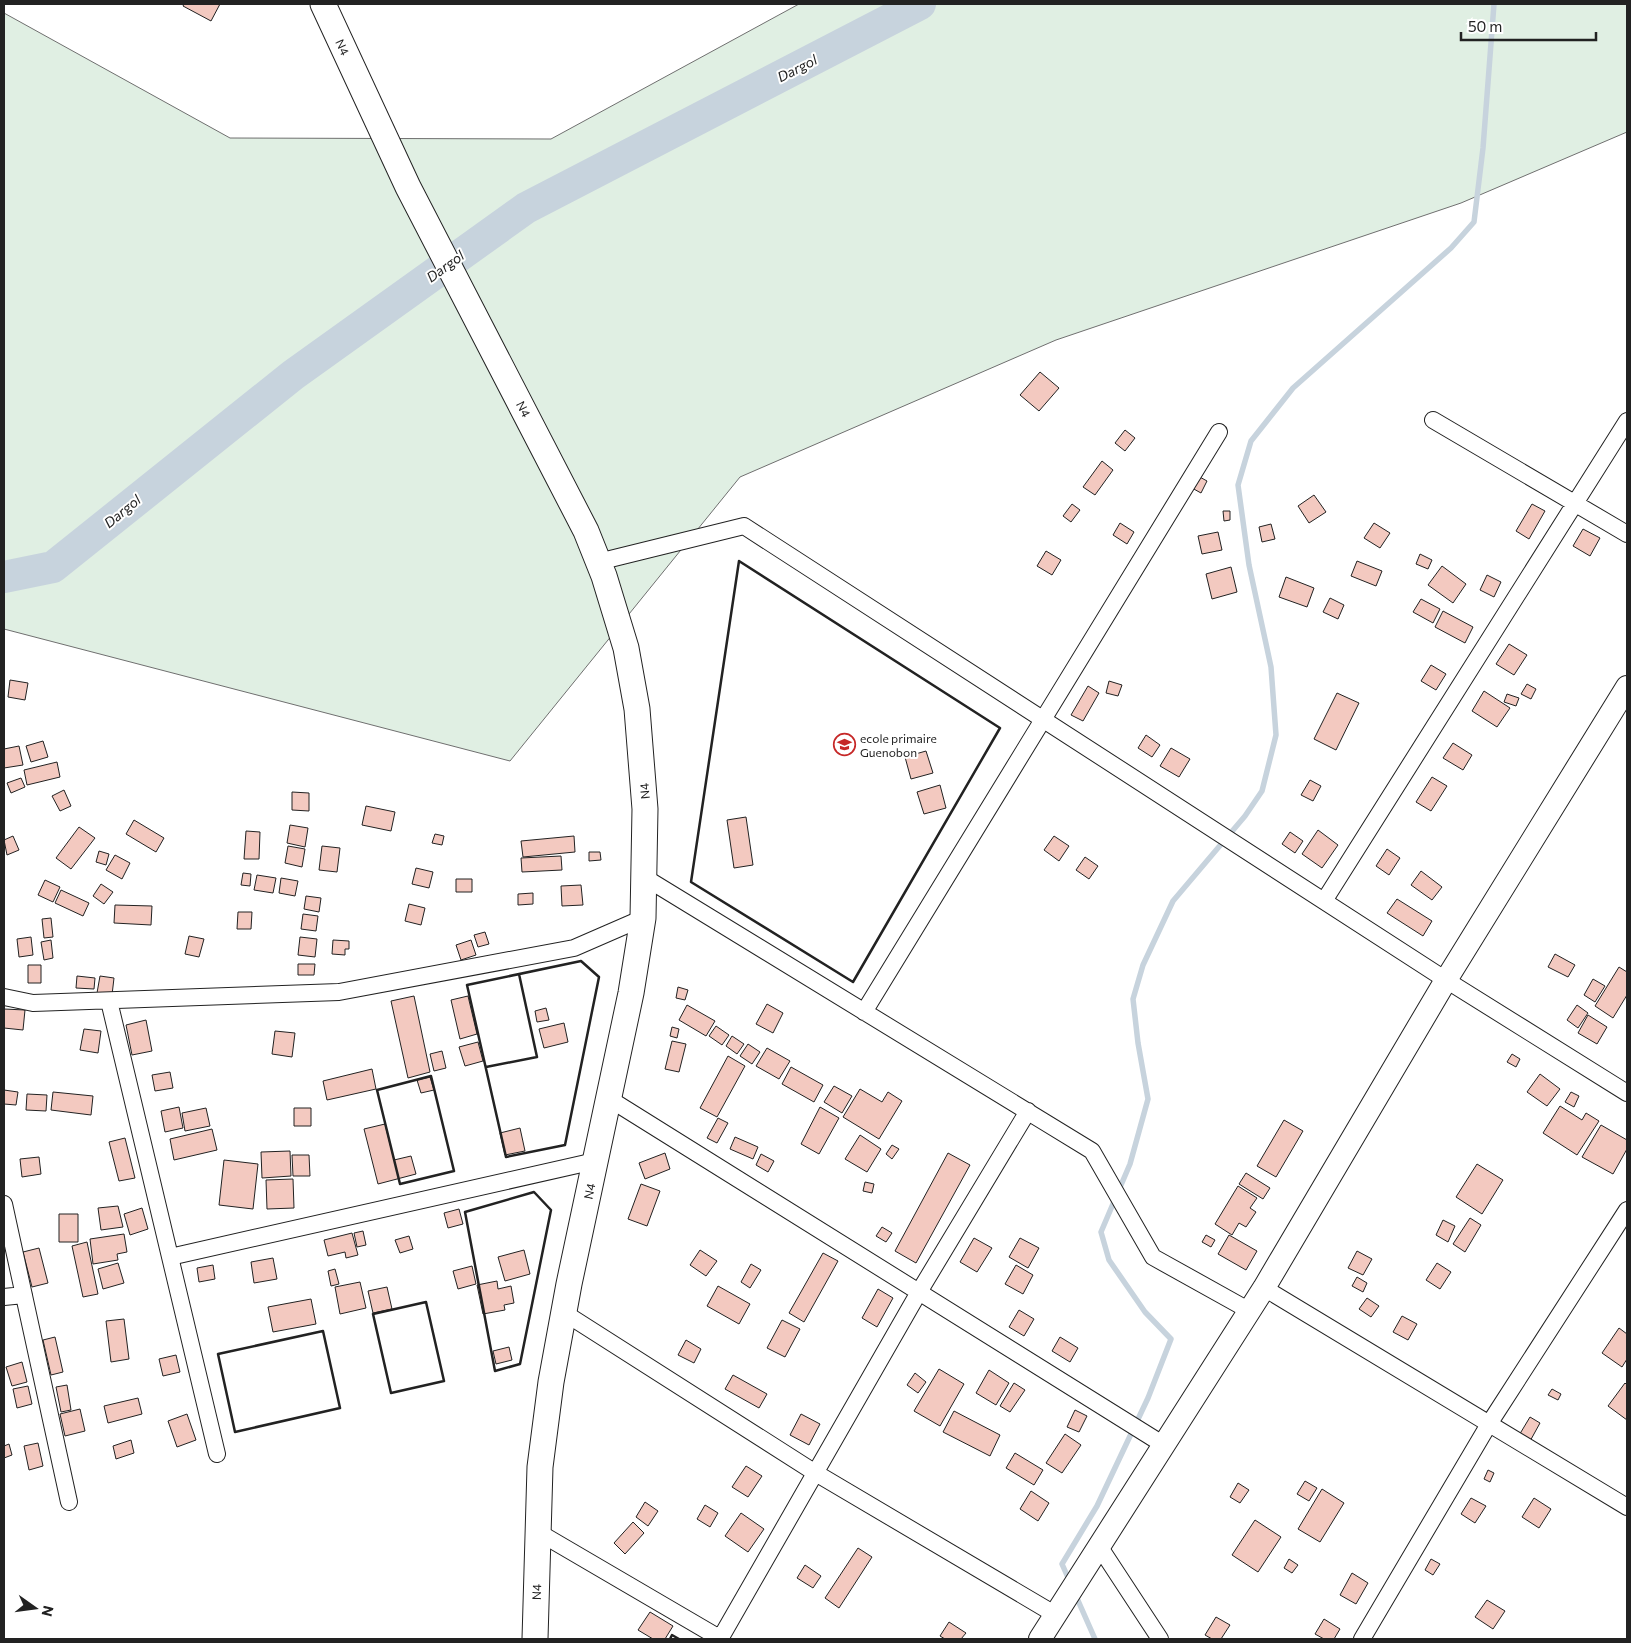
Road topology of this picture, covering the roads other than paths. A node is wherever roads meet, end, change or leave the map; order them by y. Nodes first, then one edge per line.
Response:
1 (323, 4) edge
2 (1433, 420) dead end
3 (1627, 421) edge
4 (1219, 432) dead end
5 (1574, 502) junction
6 (1627, 534) edge
7 (598, 562) junction
8 (1627, 687) edge
9 (1042, 719) junction
10 (644, 877) junction
11 (1324, 901) junction
12 (642, 918) junction
13 (1446, 980) junction
14 (4, 997) edge
15 (109, 1002) junction
16 (864, 1012) junction
17 (1627, 1093) edge
18 (608, 1098) junction
19 (1028, 1112) junction
20 (595, 1161) junction
21 (4, 1204) edge
22 (1627, 1210) edge
23 (170, 1257) junction
24 (1264, 1288) junction
25 (919, 1292) junction
26 (24, 1295) junction
27 (4, 1297) edge
28 (1250, 1311) junction
29 (564, 1312) junction
30 (1489, 1424) junction
31 (1164, 1445) junction
32 (217, 1454) dead end
33 (814, 1472) junction
34 (69, 1502) dead end
35 (1627, 1507) edge
36 (538, 1532) junction
37 (1099, 1546) junction
38 (1061, 1607) junction
39 (534, 1639) edge
40 (721, 1639) edge
41 (1040, 1639) edge
42 (1160, 1639) edge
43 (1362, 1639) edge

1 - 7 main road, N4
2 - 5 street
3 - 5 street
4 - 9 street
5 - 6 street
5 - 11 street
7 - 9 street
7 - 10 main road, N4
8 - 13 main road
9 - 11 street
9 - 16 street
10 - 12 main road, N4
10 - 16 street
11 - 13 street
12 - 15 street
12 - 18 main road, N4
13 - 17 street
13 - 24 main road
14 - 15 street
15 - 23 street
16 - 19 street
18 - 20 main road, N4
18 - 25 street
19 - 25 street
19 - 28 street
20 - 23 street
20 - 29 main road, N4
21 - 26 street
22 - 30 street
23 - 32 street
24 - 28 main road
24 - 30 street
25 - 31 street
25 - 33 street
26 - 27 street
26 - 34 street
28 - 31 main road
29 - 33 street
29 - 36 main road, N4
30 - 35 street
30 - 43 street
31 - 37 main road
33 - 38 street
33 - 40 street
36 - 39 main road, N4
36 - 40 street
37 - 38 main road
37 - 42 street
38 - 41 main road

